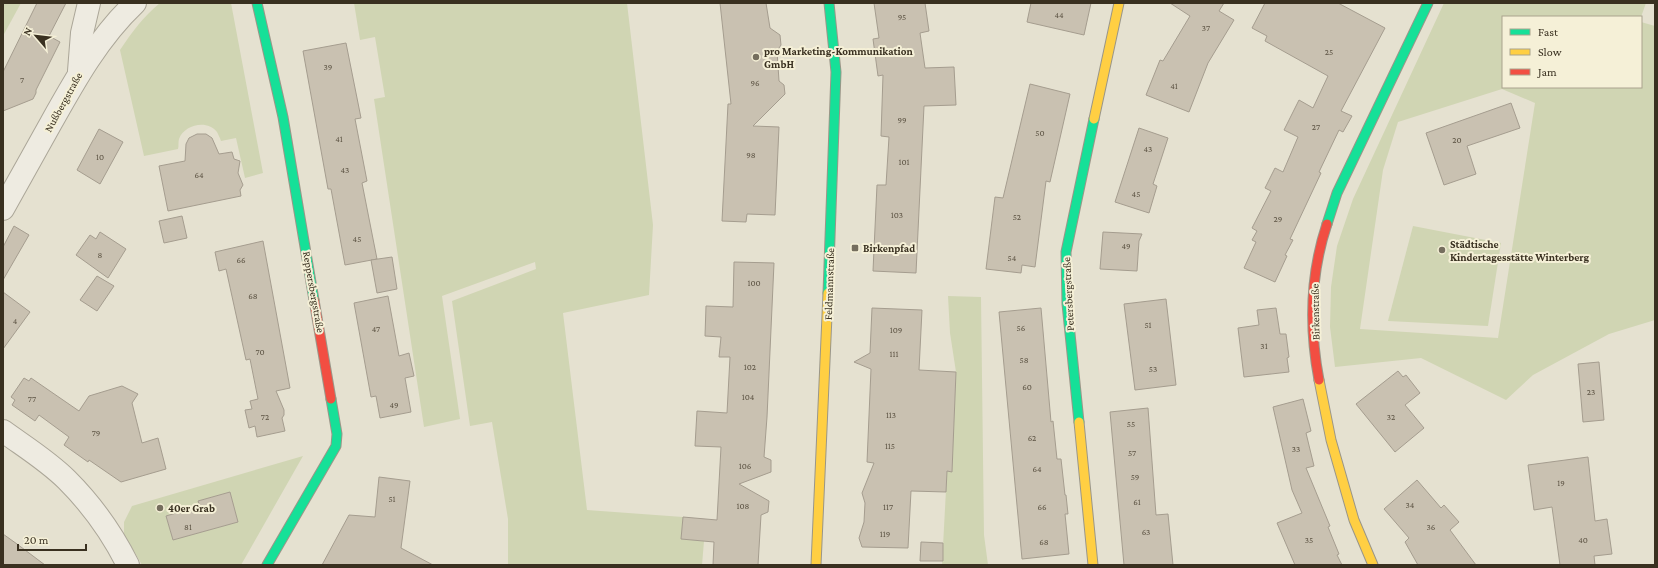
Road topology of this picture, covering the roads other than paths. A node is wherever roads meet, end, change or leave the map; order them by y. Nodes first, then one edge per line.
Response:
1 (90, 3) edge
2 (135, 3) edge
3 (257, 3) edge
4 (829, 3) edge
5 (1119, 3) edge
6 (1428, 3) edge
7 (79, 72) junction
8 (3, 209) edge
9 (3, 431) edge
10 (128, 565) edge
11 (267, 565) edge
12 (816, 565) edge
13 (1093, 565) edge
14 (1373, 565) edge

1 - 7 street
2 - 7 street, Nußbergstraße
3 - 11 street, Reppersbergstraße
4 - 12 street, Feldmannstraße
5 - 13 street, Petersbergstraße
6 - 14 street, Birkenstraße
7 - 8 street, Nußbergstraße
9 - 10 street

